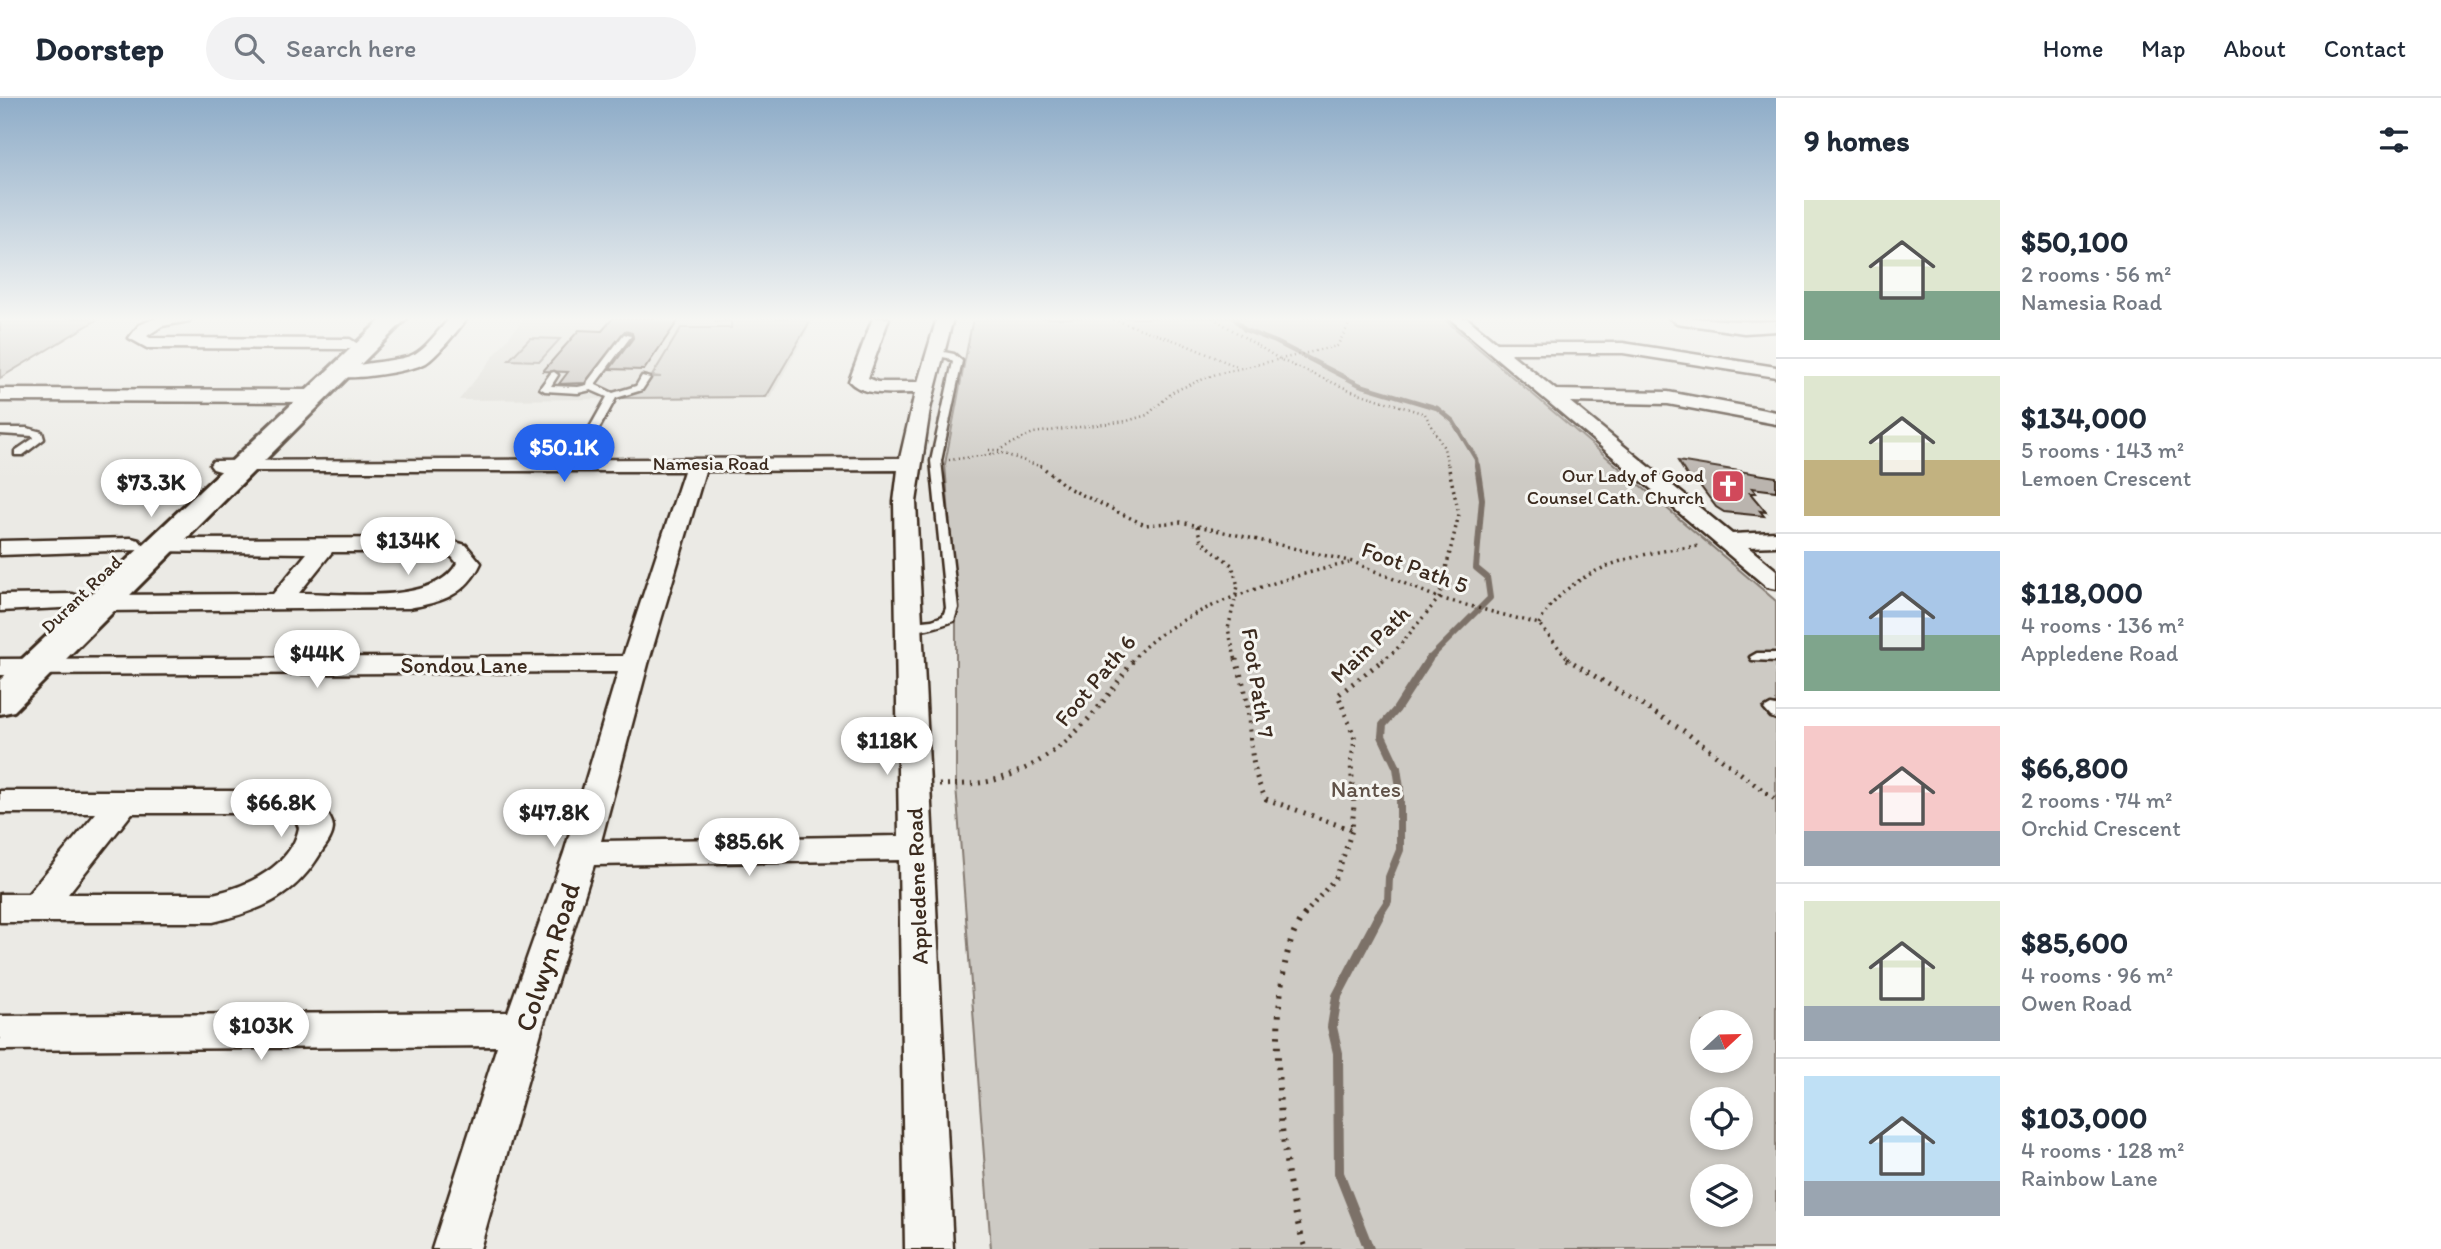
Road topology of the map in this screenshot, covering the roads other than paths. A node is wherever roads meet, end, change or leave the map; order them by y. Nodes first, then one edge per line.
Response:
1 (330, 372) edge
2 (600, 372) edge
3 (861, 372) edge
4 (929, 372) edge
5 (954, 372) edge
6 (1523, 372) edge
7 (554, 375) dead end
8 (645, 378) dead end
9 (592, 387) junction
10 (925, 388) junction
11 (0, 396) edge
12 (304, 396) junction
13 (612, 396) junction
14 (1552, 396) junction
15 (1776, 418) edge
16 (0, 431) edge
17 (19, 453) dead end
18 (925, 461) junction
19 (575, 463) junction
20 (697, 463) junction
21 (233, 464) junction
22 (1776, 539) edge
23 (1719, 543) junction
24 (326, 545) junction
25 (146, 546) junction
26 (0, 548) edge
27 (1776, 582) edge
28 (280, 601) junction
29 (0, 603) edge
30 (88, 603) junction
31 (908, 626) junction
32 (1757, 657) dead end
33 (1776, 657) edge
34 (634, 664) junction
35 (36, 667) junction
36 (1, 668) edge
37 (0, 702) edge
38 (0, 802) edge
39 (123, 802) junction
40 (915, 848) junction
41 (581, 853) junction
42 (0, 908) edge
43 (37, 908) junction
44 (522, 1030) junction
45 (0, 1033) edge
46 (456, 1249) edge
47 (929, 1249) edge

1 - 12 street, Durant Road
2 - 9 lane
3 - 10 street
4 - 10 street, Appledene Road
5 - 18 lane
6 - 14 street
7 - 9 lane
8 - 13 lane
9 - 13 lane
10 - 18 street, Appledene Road
11 - 12 street
12 - 21 street, Durant Road
13 - 19 lane
14 - 15 street
14 - 23 street
16 - 17 lane
18 - 20 street, Namesia Road
18 - 31 street, Appledene Road
18 - 31 lane
19 - 20 street, Namesia Road
19 - 21 street, Namesia Road
20 - 34 street, Colwyn Road
21 - 25 street, Durant Road
22 - 23 street
23 - 27 street
24 - 25 street
24 - 28 street
24 - 28 street
25 - 26 street
25 - 30 street, Durant Road
28 - 30 street
29 - 30 street
30 - 35 street, Durant Road
30 - 36 street, Durant Road
31 - 40 street, Appledene Road
32 - 33 lane
34 - 35 street, Sondou Lane
34 - 41 street, Colwyn Road
35 - 36 street, Sondou Lane
35 - 37 street, Durant Road
38 - 39 street
39 - 43 street
39 - 43 street
40 - 41 street
40 - 47 street, Appledene Road
41 - 44 street, Colwyn Road
42 - 43 street
44 - 45 street
44 - 46 street, Colwyn Road

